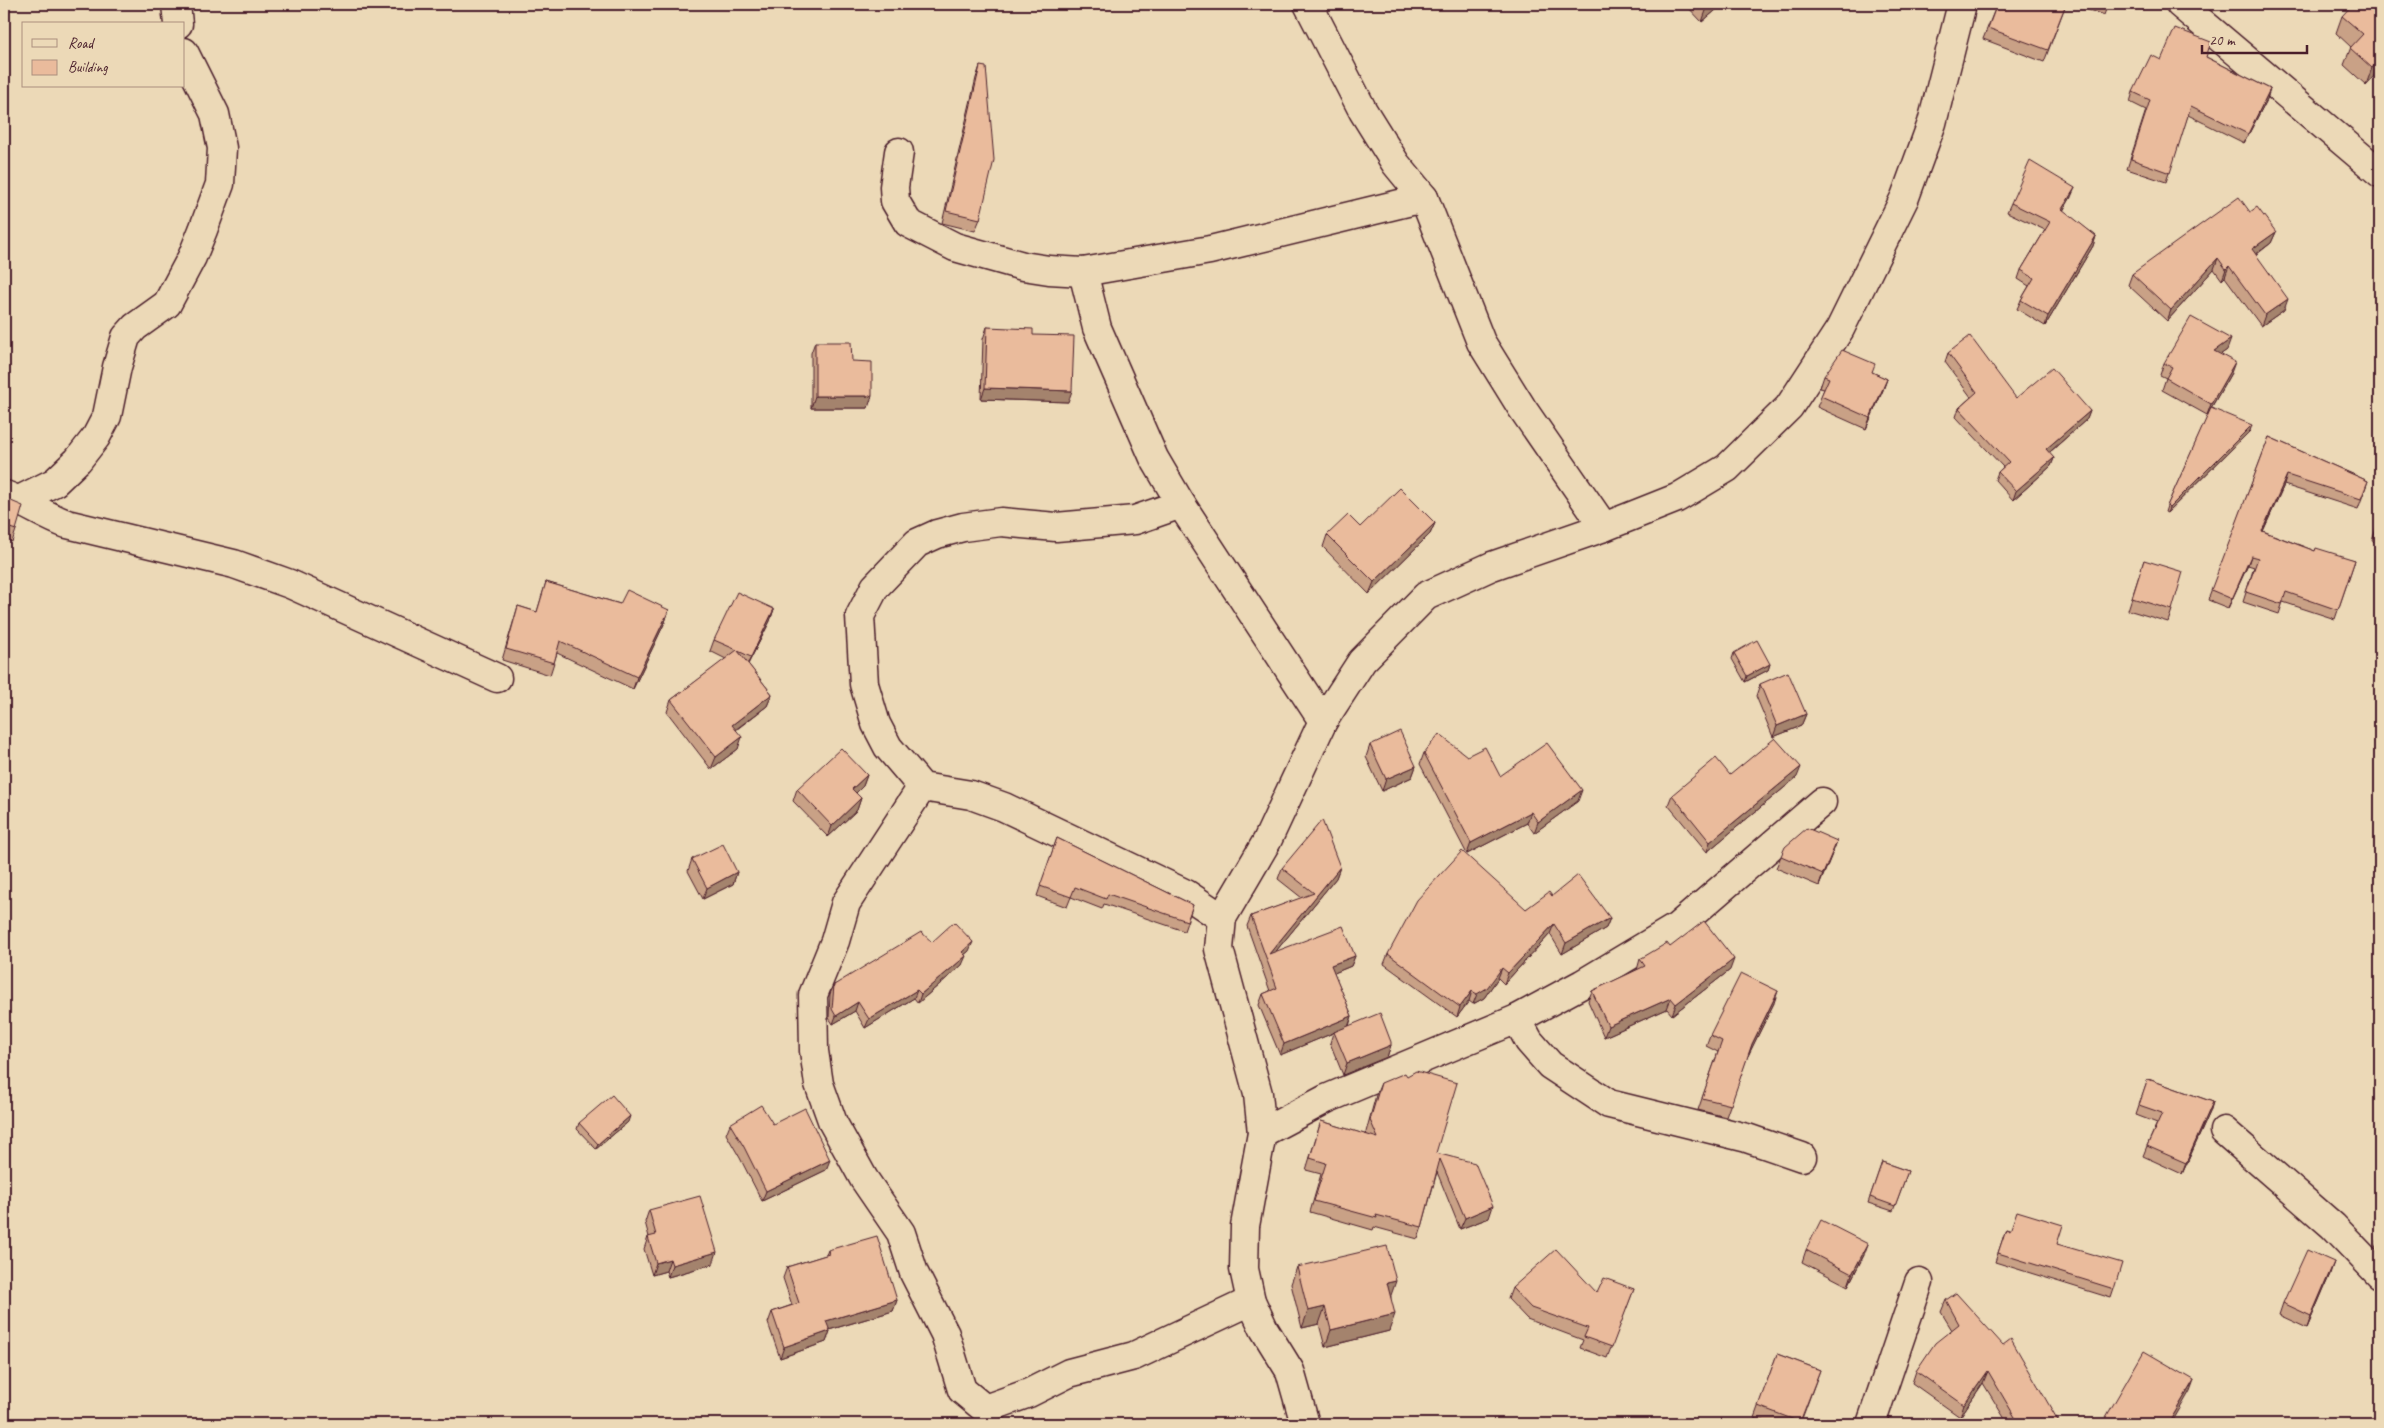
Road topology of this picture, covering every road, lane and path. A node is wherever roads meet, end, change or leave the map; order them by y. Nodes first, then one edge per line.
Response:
1 (176, 4) edge
2 (1308, 4) edge
3 (1962, 4) edge
4 (2180, 4) edge
5 (178, 22) edge
6 (185, 54) edge
7 (899, 152) dead end
8 (2380, 173) edge
9 (1424, 198) junction
10 (1084, 272) junction
11 (11, 497) edge
12 (1181, 504) junction
13 (1604, 526) junction
14 (497, 678) dead end
15 (1323, 721) junction
16 (922, 787) junction
17 (1822, 802) dead end
18 (1222, 918) junction
19 (1517, 1019) junction
20 (2224, 1131) dead end
21 (1262, 1132) junction
22 (1802, 1157) dead end
23 (2380, 1275) edge
24 (1919, 1282) dead end
25 (1251, 1301) junction
26 (1305, 1424) edge
27 (1871, 1424) edge

1 - 5 street
2 - 9 street
3 - 13 street
4 - 8 street
6 - 11 street
7 - 10 street
9 - 10 street
9 - 13 street
10 - 12 street
11 - 14 street
12 - 15 street
12 - 16 street
13 - 15 street
15 - 18 street
16 - 18 street
16 - 25 street
17 - 19 street
18 - 21 street
19 - 21 street
19 - 22 street
20 - 23 street
21 - 25 street
24 - 27 street
25 - 26 street

